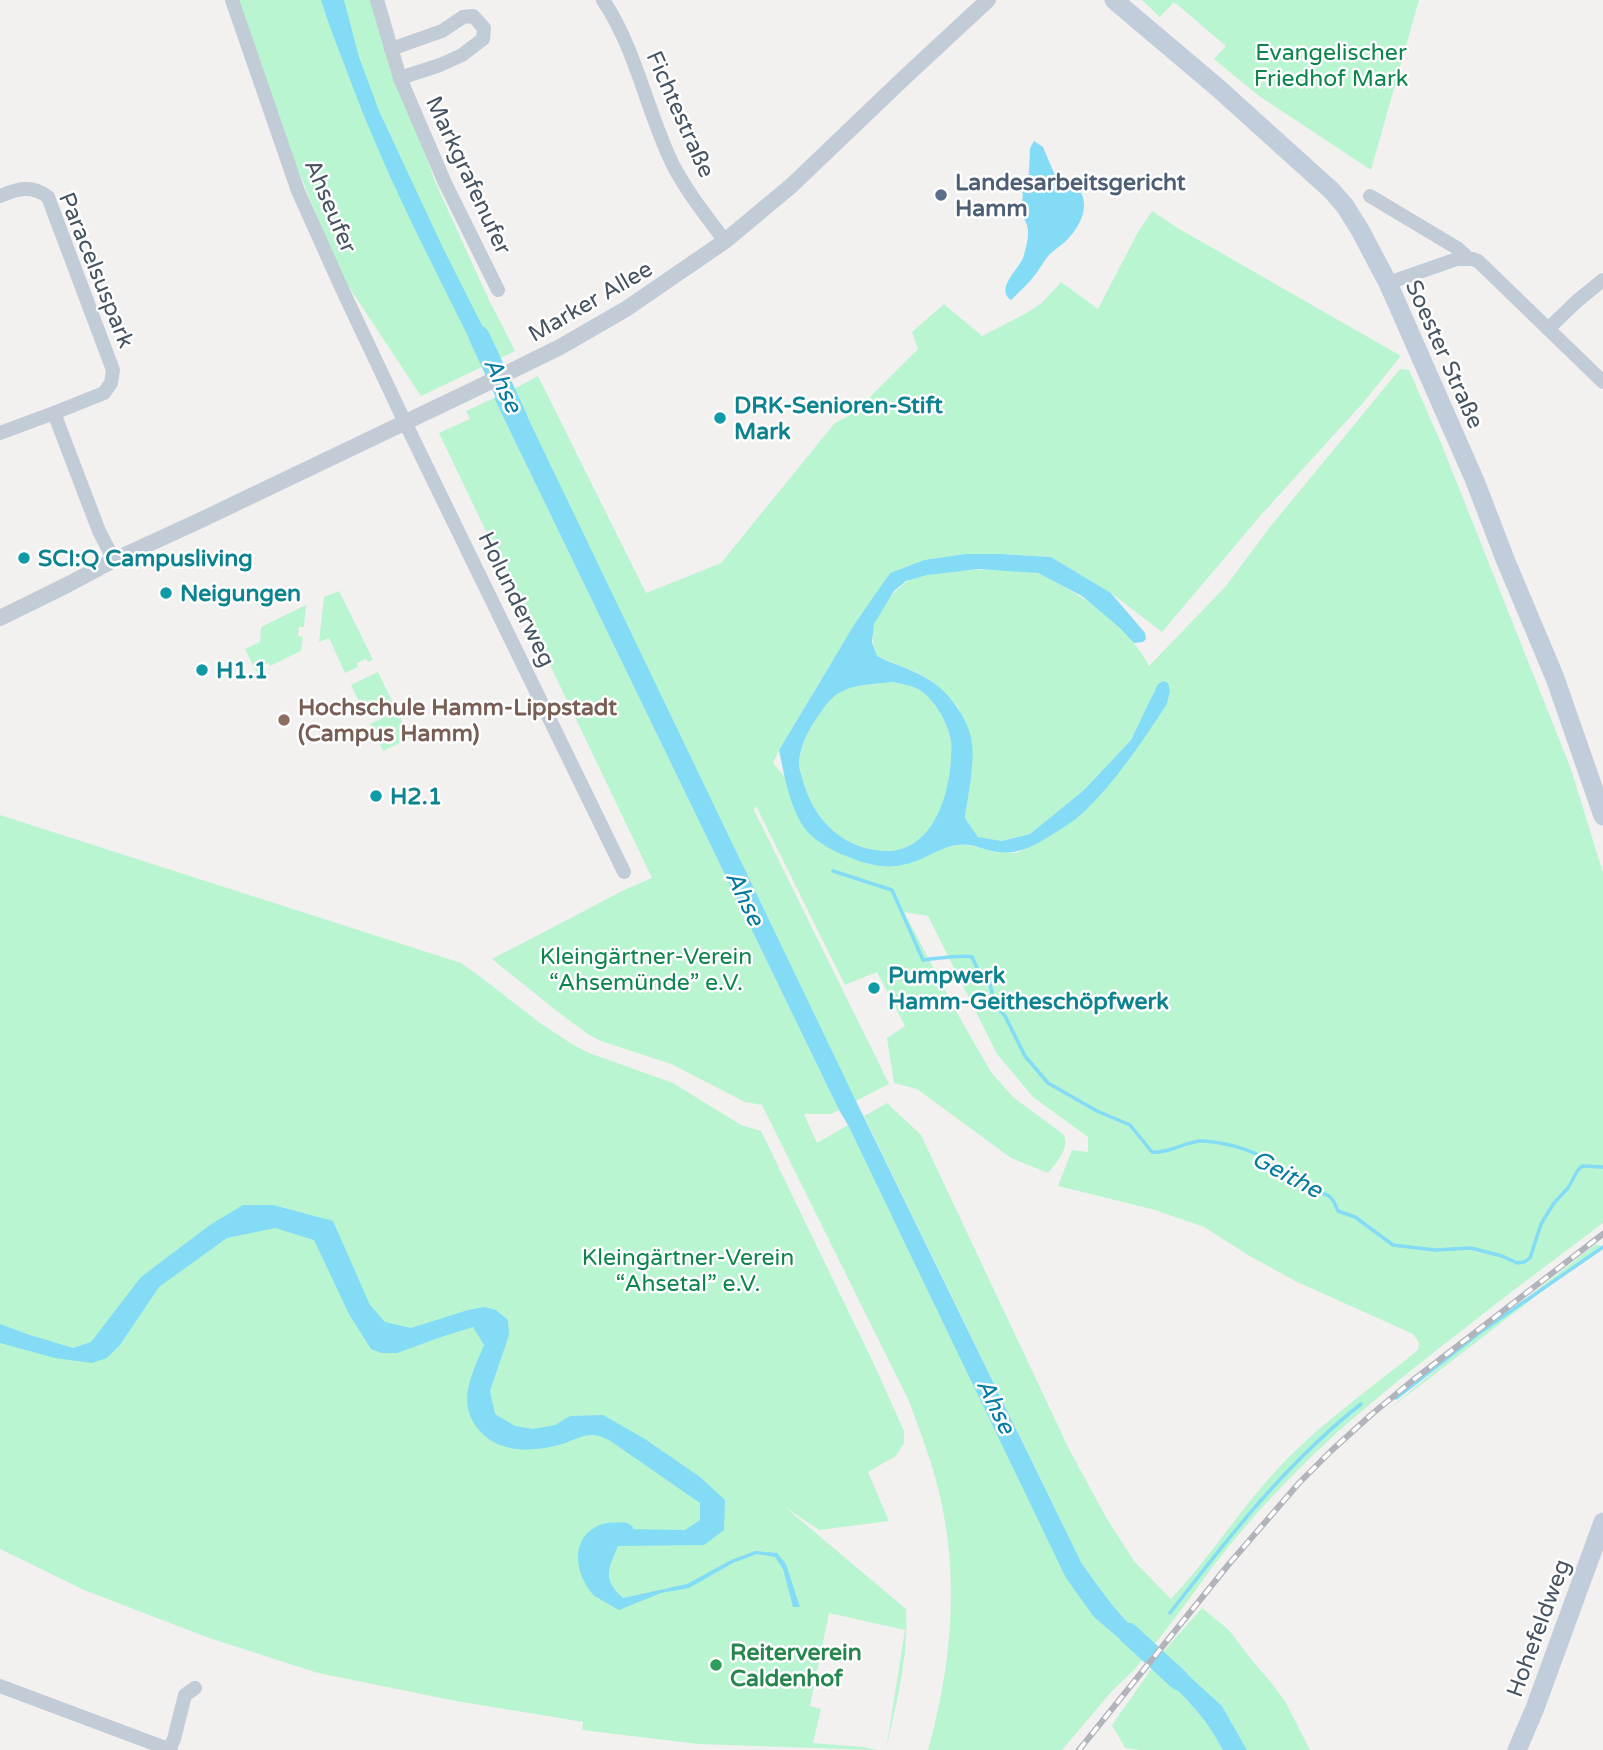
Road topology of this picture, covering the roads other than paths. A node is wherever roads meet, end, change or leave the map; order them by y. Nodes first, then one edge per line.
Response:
1 (232, 0) edge
2 (377, 0) edge
3 (603, 0) edge
4 (988, 0) edge
5 (1114, 0) edge
6 (391, 49) junction
7 (400, 78) junction
8 (0, 195) edge
9 (1370, 196) dead end
10 (725, 242) junction
11 (1465, 258) junction
12 (1603, 280) edge
13 (1388, 283) junction
14 (498, 290) dead end
15 (1548, 329) junction
16 (1603, 382) edge
17 (54, 413) junction
18 (405, 422) junction
19 (0, 433) edge
20 (114, 560) junction
21 (0, 618) edge
22 (1603, 816) edge
23 (624, 872) dead end
24 (1603, 1522) edge
25 (0, 1686) edge
26 (195, 1688) dead end
27 (170, 1750) edge
28 (1517, 1750) edge

1 - 18 street, Ahseufer
2 - 6 street, Markgrafenufer
3 - 10 street, Fichtestraße
4 - 10 street, Marker Allee
5 - 13 main road, Soester Straße
6 - 7 street, Markgrafenufer
6 - 7 street, Markgrafenufer
7 - 14 street, Markgrafenufer
8 - 17 street, Paracelsuspark
9 - 11 street
10 - 18 street, Marker Allee
11 - 13 street
11 - 15 street
12 - 15 street
13 - 22 main road, Soester Straße
15 - 16 street
17 - 19 street, Paracelsuspark
17 - 20 street
18 - 20 street, Marker Allee
18 - 23 street, Holunderweg
20 - 21 street, Marker Allee
24 - 28 main road, Hohefeldweg
25 - 27 street
26 - 27 street

